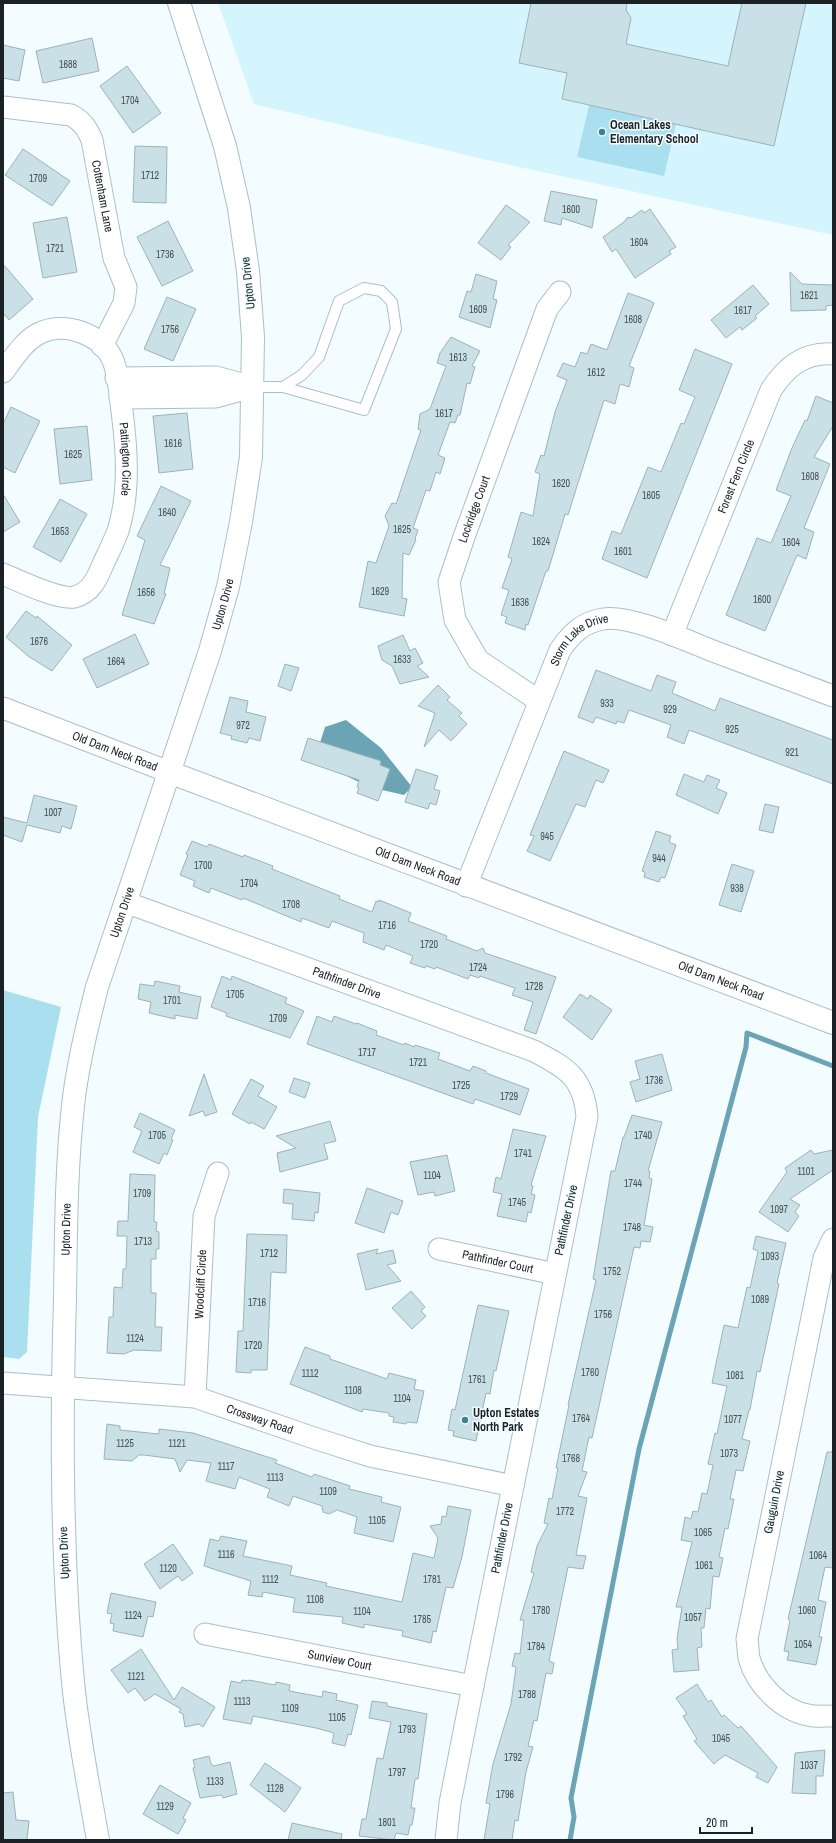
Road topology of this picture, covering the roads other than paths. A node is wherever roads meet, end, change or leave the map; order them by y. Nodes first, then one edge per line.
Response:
1 (179, 3) edge
2 (3, 107) edge
3 (560, 292) dead end
4 (102, 346) junction
5 (833, 354) edge
6 (3, 372) edge
7 (253, 387) junction
8 (283, 387) junction
9 (118, 388) junction
10 (3, 574) edge
11 (672, 635) junction
12 (833, 696) edge
13 (540, 701) junction
14 (3, 708) edge
15 (169, 772) junction
16 (466, 886) junction
17 (125, 902) junction
18 (833, 1023) edge
19 (218, 1173) dead end
20 (833, 1239) edge
21 (439, 1249) dead end
22 (555, 1274) junction
23 (3, 1383) edge
24 (62, 1388) junction
25 (195, 1397) junction
26 (512, 1486) junction
27 (205, 1634) dead end
28 (473, 1686) junction
29 (833, 1716) edge
30 (98, 1840) edge
31 (446, 1840) edge

1 - 7 main road, Upton Drive
2 - 4 street, Cottenham Lane
3 - 13 street, Lockridge Court
4 - 6 street, Pattington Circle
4 - 9 street, Pattington Circle
5 - 11 street, Forest Fern Circle
7 - 8 lane
7 - 9 street
7 - 15 main road, Upton Drive
8 - 8 lane
9 - 10 street, Pattington Circle
11 - 12 street, Storm Lake Drive
11 - 13 street, Storm Lake Drive
13 - 16 street, Storm Lake Drive
14 - 15 street, Old Dam Neck Road
15 - 16 main road, Old Dam Neck Road
15 - 17 main road, Upton Drive
16 - 18 main road, Old Dam Neck Road
17 - 22 street, Pathfinder Drive
17 - 24 main road, Upton Drive
19 - 25 street, Woodcliff Circle
20 - 29 street, Gauguin Drive
21 - 22 street, Pathfinder Court
22 - 26 street, Pathfinder Drive
23 - 24 street, Crossway Road
24 - 25 street, Crossway Road
24 - 30 main road, Upton Drive
25 - 26 street, Crossway Road
26 - 28 street, Pathfinder Drive
27 - 28 street, Sunview Court
28 - 31 street, Pathfinder Drive

